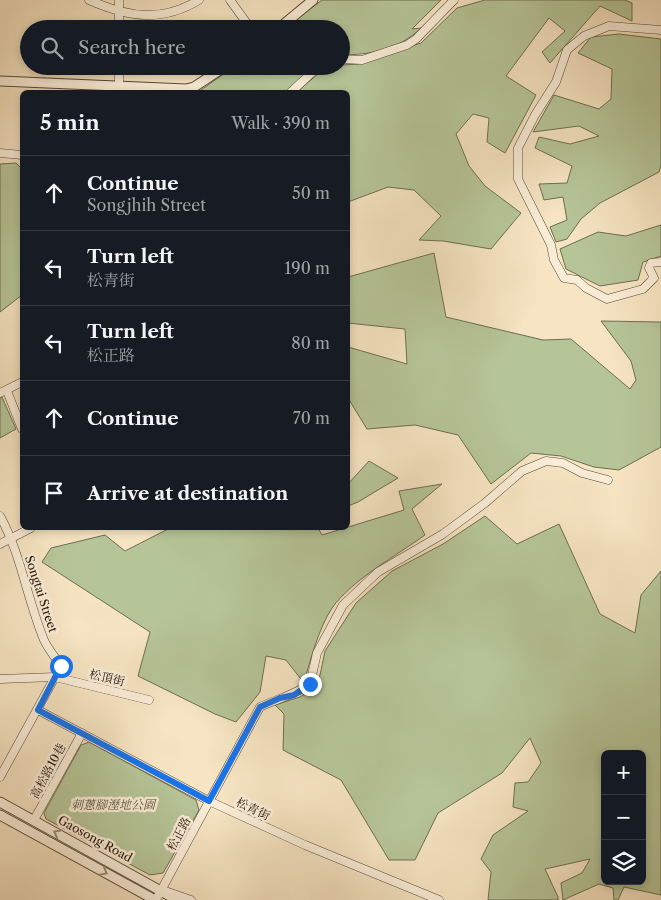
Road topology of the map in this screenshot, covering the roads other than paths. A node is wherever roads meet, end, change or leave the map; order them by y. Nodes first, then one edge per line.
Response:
1 (89, 0) edge
2 (119, 0) edge
3 (199, 0) edge
4 (230, 0) edge
5 (313, 0) edge
6 (454, 0) edge
7 (118, 12) junction
8 (118, 20) edge
9 (244, 20) edge
10 (289, 20) edge
11 (661, 30) edge
12 (350, 59) edge
13 (119, 75) edge
14 (214, 75) edge
15 (309, 75) edge
16 (0, 81) edge
17 (119, 89) edge
18 (194, 90) edge
19 (293, 90) edge
20 (0, 154) edge
21 (20, 155) edge
22 (661, 262) edge
23 (20, 383) edge
24 (3, 392) edge
25 (20, 425) edge
26 (608, 480) dead end
27 (0, 516) edge
28 (26, 530) edge
29 (12, 538) junction
30 (0, 544) edge
31 (55, 677) junction
32 (0, 679) edge
33 (149, 700) dead end
34 (38, 710) junction
35 (82, 733) junction
36 (0, 777) edge
37 (209, 801) junction
38 (0, 802) edge
39 (0, 814) edge
40 (34, 820) junction
41 (161, 890) junction
42 (155, 900) edge
43 (177, 900) edge
44 (191, 900) edge
45 (439, 900) edge

1 - 7 street
2 - 7 street
3 - 7 street
4 - 9 street
5 - 10 street
6 - 12 street
7 - 8 street
11 - 22 street
13 - 17 street
14 - 18 street
15 - 19 street
16 - 17 street
17 - 18 street
20 - 21 street
23 - 24 street
24 - 25 street
26 - 37 street, 松正路
27 - 29 street, Songtai Street
28 - 29 street
29 - 30 street
29 - 31 street, Songtai Street
31 - 32 street, 松頂街
31 - 33 street, 松頂街
31 - 34 street
34 - 35 street, 松青街
34 - 36 street
35 - 37 street, 松青街
35 - 40 street, 高松路10巷
37 - 41 street, 松正路
37 - 45 street, 松青街
38 - 40 street, Gaosong Road
39 -> 42 street, Gaosong Road
41 -> 40 street, Gaosong Road
41 - 42 street, 松正路
41 - 43 street, Gaosong Road
41 - 44 street

